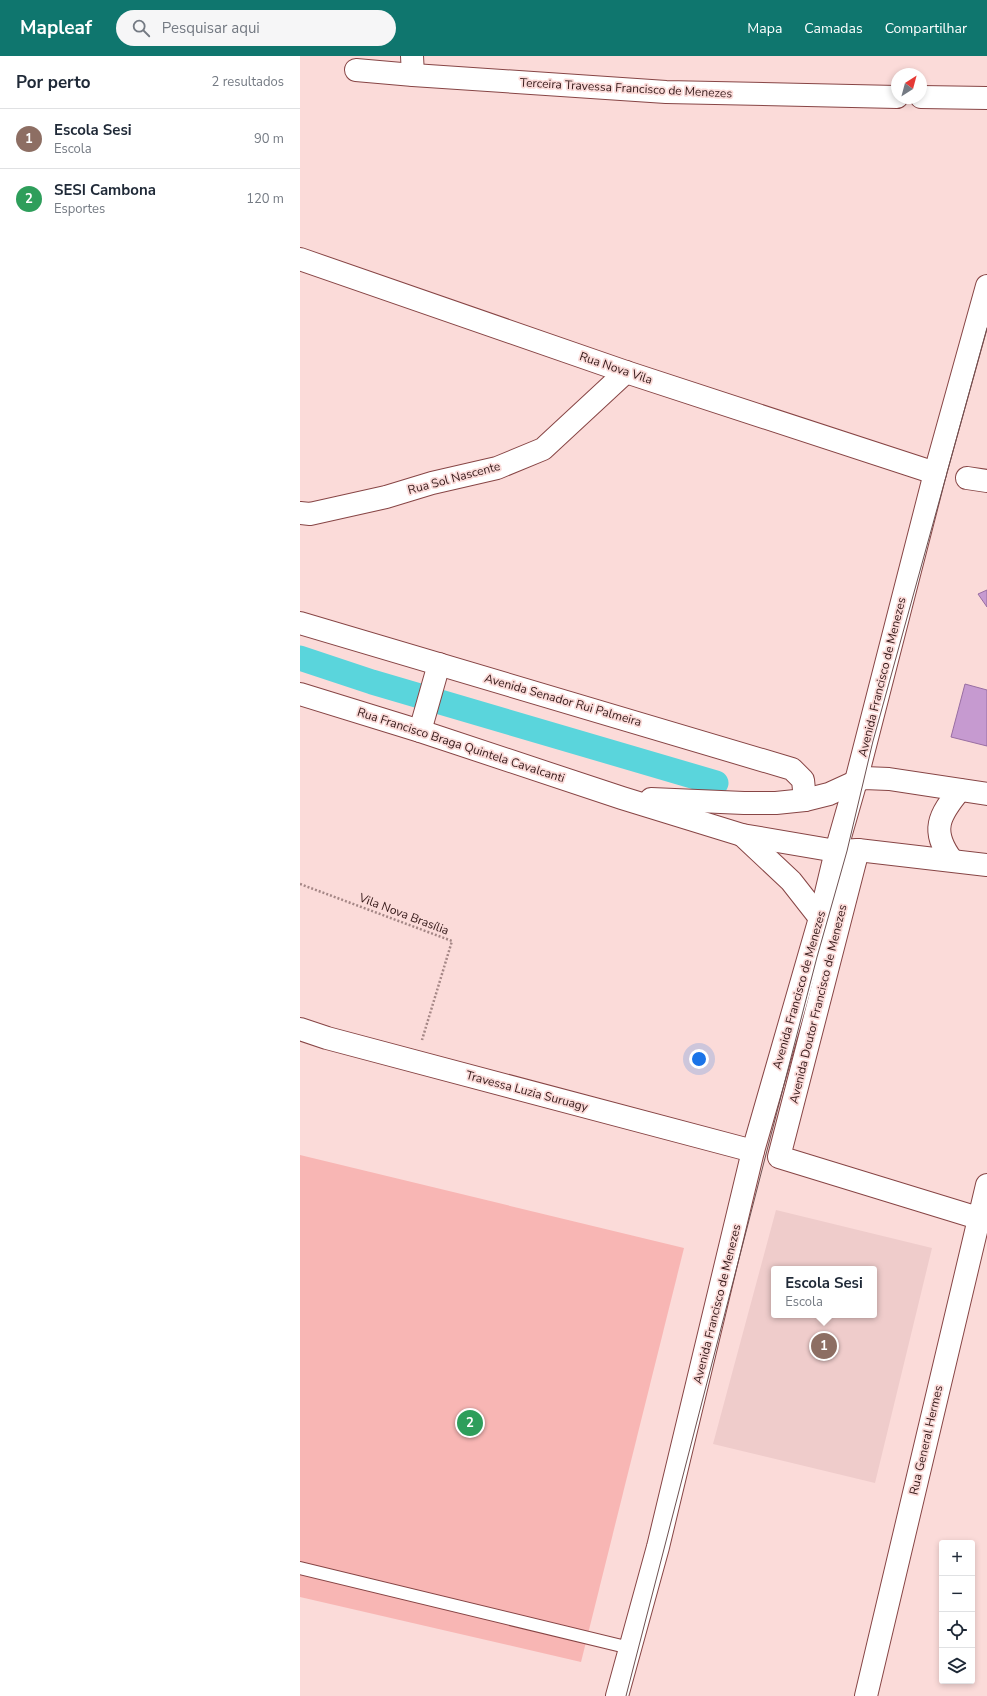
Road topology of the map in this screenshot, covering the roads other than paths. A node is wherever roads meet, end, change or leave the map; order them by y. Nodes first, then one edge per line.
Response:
1 (412, 66) edge
2 (356, 70) dead end
3 (891, 97) edge
4 (927, 97) edge
5 (987, 98) edge
6 (300, 258) edge
7 (987, 286) edge
8 (626, 372) junction
9 (934, 473) junction
10 (300, 513) edge
11 (300, 623) edge
12 (436, 673) junction
13 (300, 694) edge
14 (422, 723) junction
15 (856, 781) junction
16 (960, 790) junction
17 (987, 794) edge
18 (622, 798) junction
19 (805, 800) junction
20 (742, 835) junction
21 (847, 851) junction
22 (952, 860) junction
23 (987, 864) edge
24 (820, 918) junction
25 (300, 1029) edge
26 (754, 1151) junction
27 (987, 1185) edge
28 (978, 1218) junction
29 (300, 1568) edge
30 (630, 1648) junction
31 (617, 1696) edge
32 (866, 1696) edge

1 - 2 street, Terceira Travessa Francisco de Menezes
1 - 3 street, Terceira Travessa Francisco de Menezes
4 - 5 street
6 - 8 street, Rua Nova Vila
7 - 9 street, Avenida Francisco de Menezes
8 - 9 street, Rua Nova Vila
8 - 10 street, Rua Sol Nascente
9 - 15 street, Avenida Francisco de Menezes
11 - 12 street, Avenida Senador Rui Palmeira
12 - 14 street
12 - 19 street, Avenida Senador Rui Palmeira
13 - 14 street, Rua Francisco Braga Quintela Cavalcanti
14 - 18 street, Rua Francisco Braga Quintela Cavalcanti
15 - 16 street
15 - 19 street
15 - 21 street, Avenida Francisco de Menezes
16 - 17 street
16 - 22 street
18 - 19 street
18 - 20 street
20 - 21 street
20 - 24 street
21 - 22 street
21 - 24 street, Avenida Francisco de Menezes
21 - 28 street, Avenida Doutor Francisco de Menezes
22 - 23 street
24 - 26 street, Avenida Francisco de Menezes
25 - 26 street, Travessa Luzia Suruagy
26 - 30 street, Avenida Francisco de Menezes
27 - 28 street, Rua General Hermes
28 - 32 street, Rua General Hermes
29 - 30 lane
30 - 31 street, Avenida Francisco de Menezes

